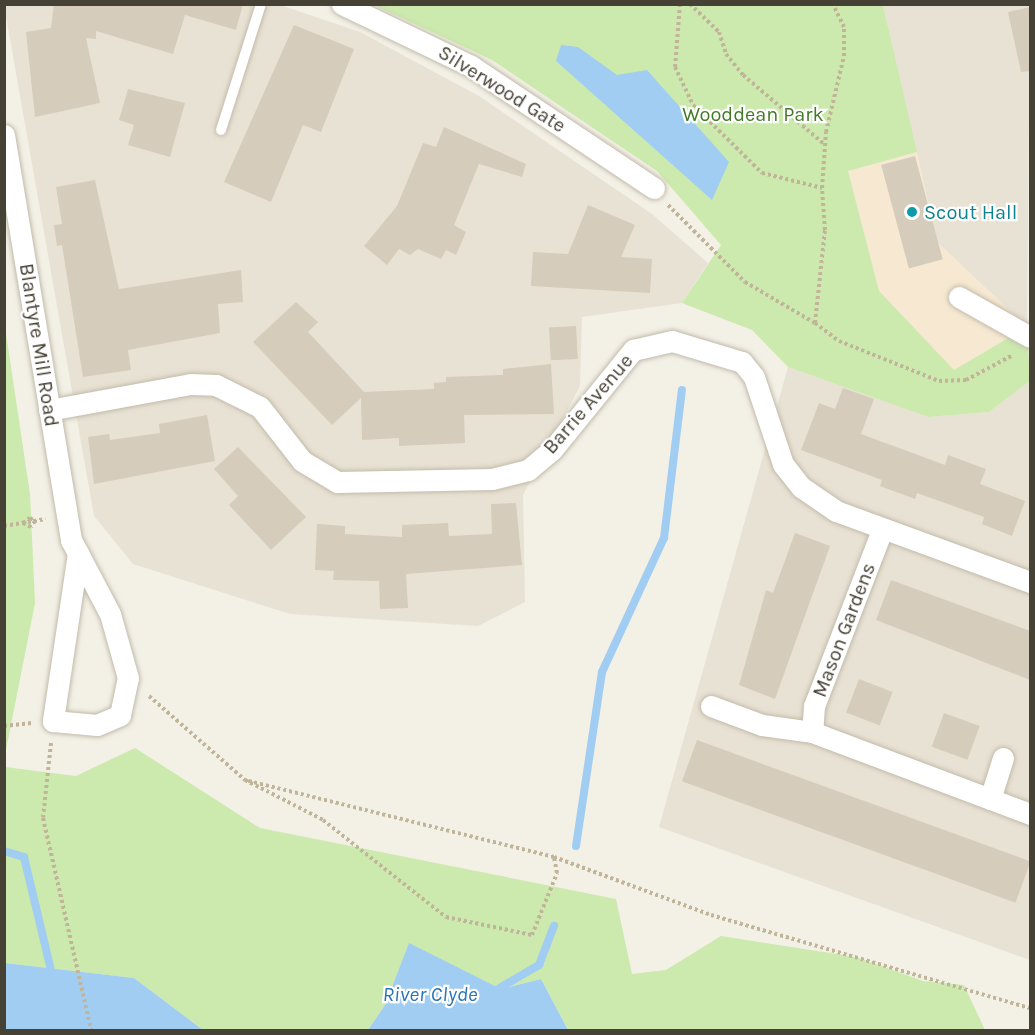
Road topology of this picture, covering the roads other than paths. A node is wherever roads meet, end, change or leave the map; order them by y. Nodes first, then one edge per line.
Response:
1 (261, 4) edge
2 (342, 4) edge
3 (220, 129) dead end
4 (4, 135) edge
5 (654, 188) road end
6 (959, 297) dead end
7 (1026, 342) edge
8 (49, 411) junction
9 (882, 530) junction
10 (78, 553) junction
11 (1030, 582) edge
12 (711, 706) dead end
13 (812, 732) junction
14 (1004, 758) dead end
15 (990, 799) junction
16 (1030, 814) edge

1 - 3 lane
2 - 5 street, Silverwood Gate
4 - 8 street, Blantyre Mill Road
6 - 7 street
8 - 9 street, Barrie Avenue
8 - 10 street, Blantyre Mill Road
9 - 11 street, Barrie Avenue
9 - 13 street, Mason Gardens
10 - 10 street, Blantyre Mill Road
12 - 13 street
13 - 15 street
14 - 15 street
15 - 16 street

